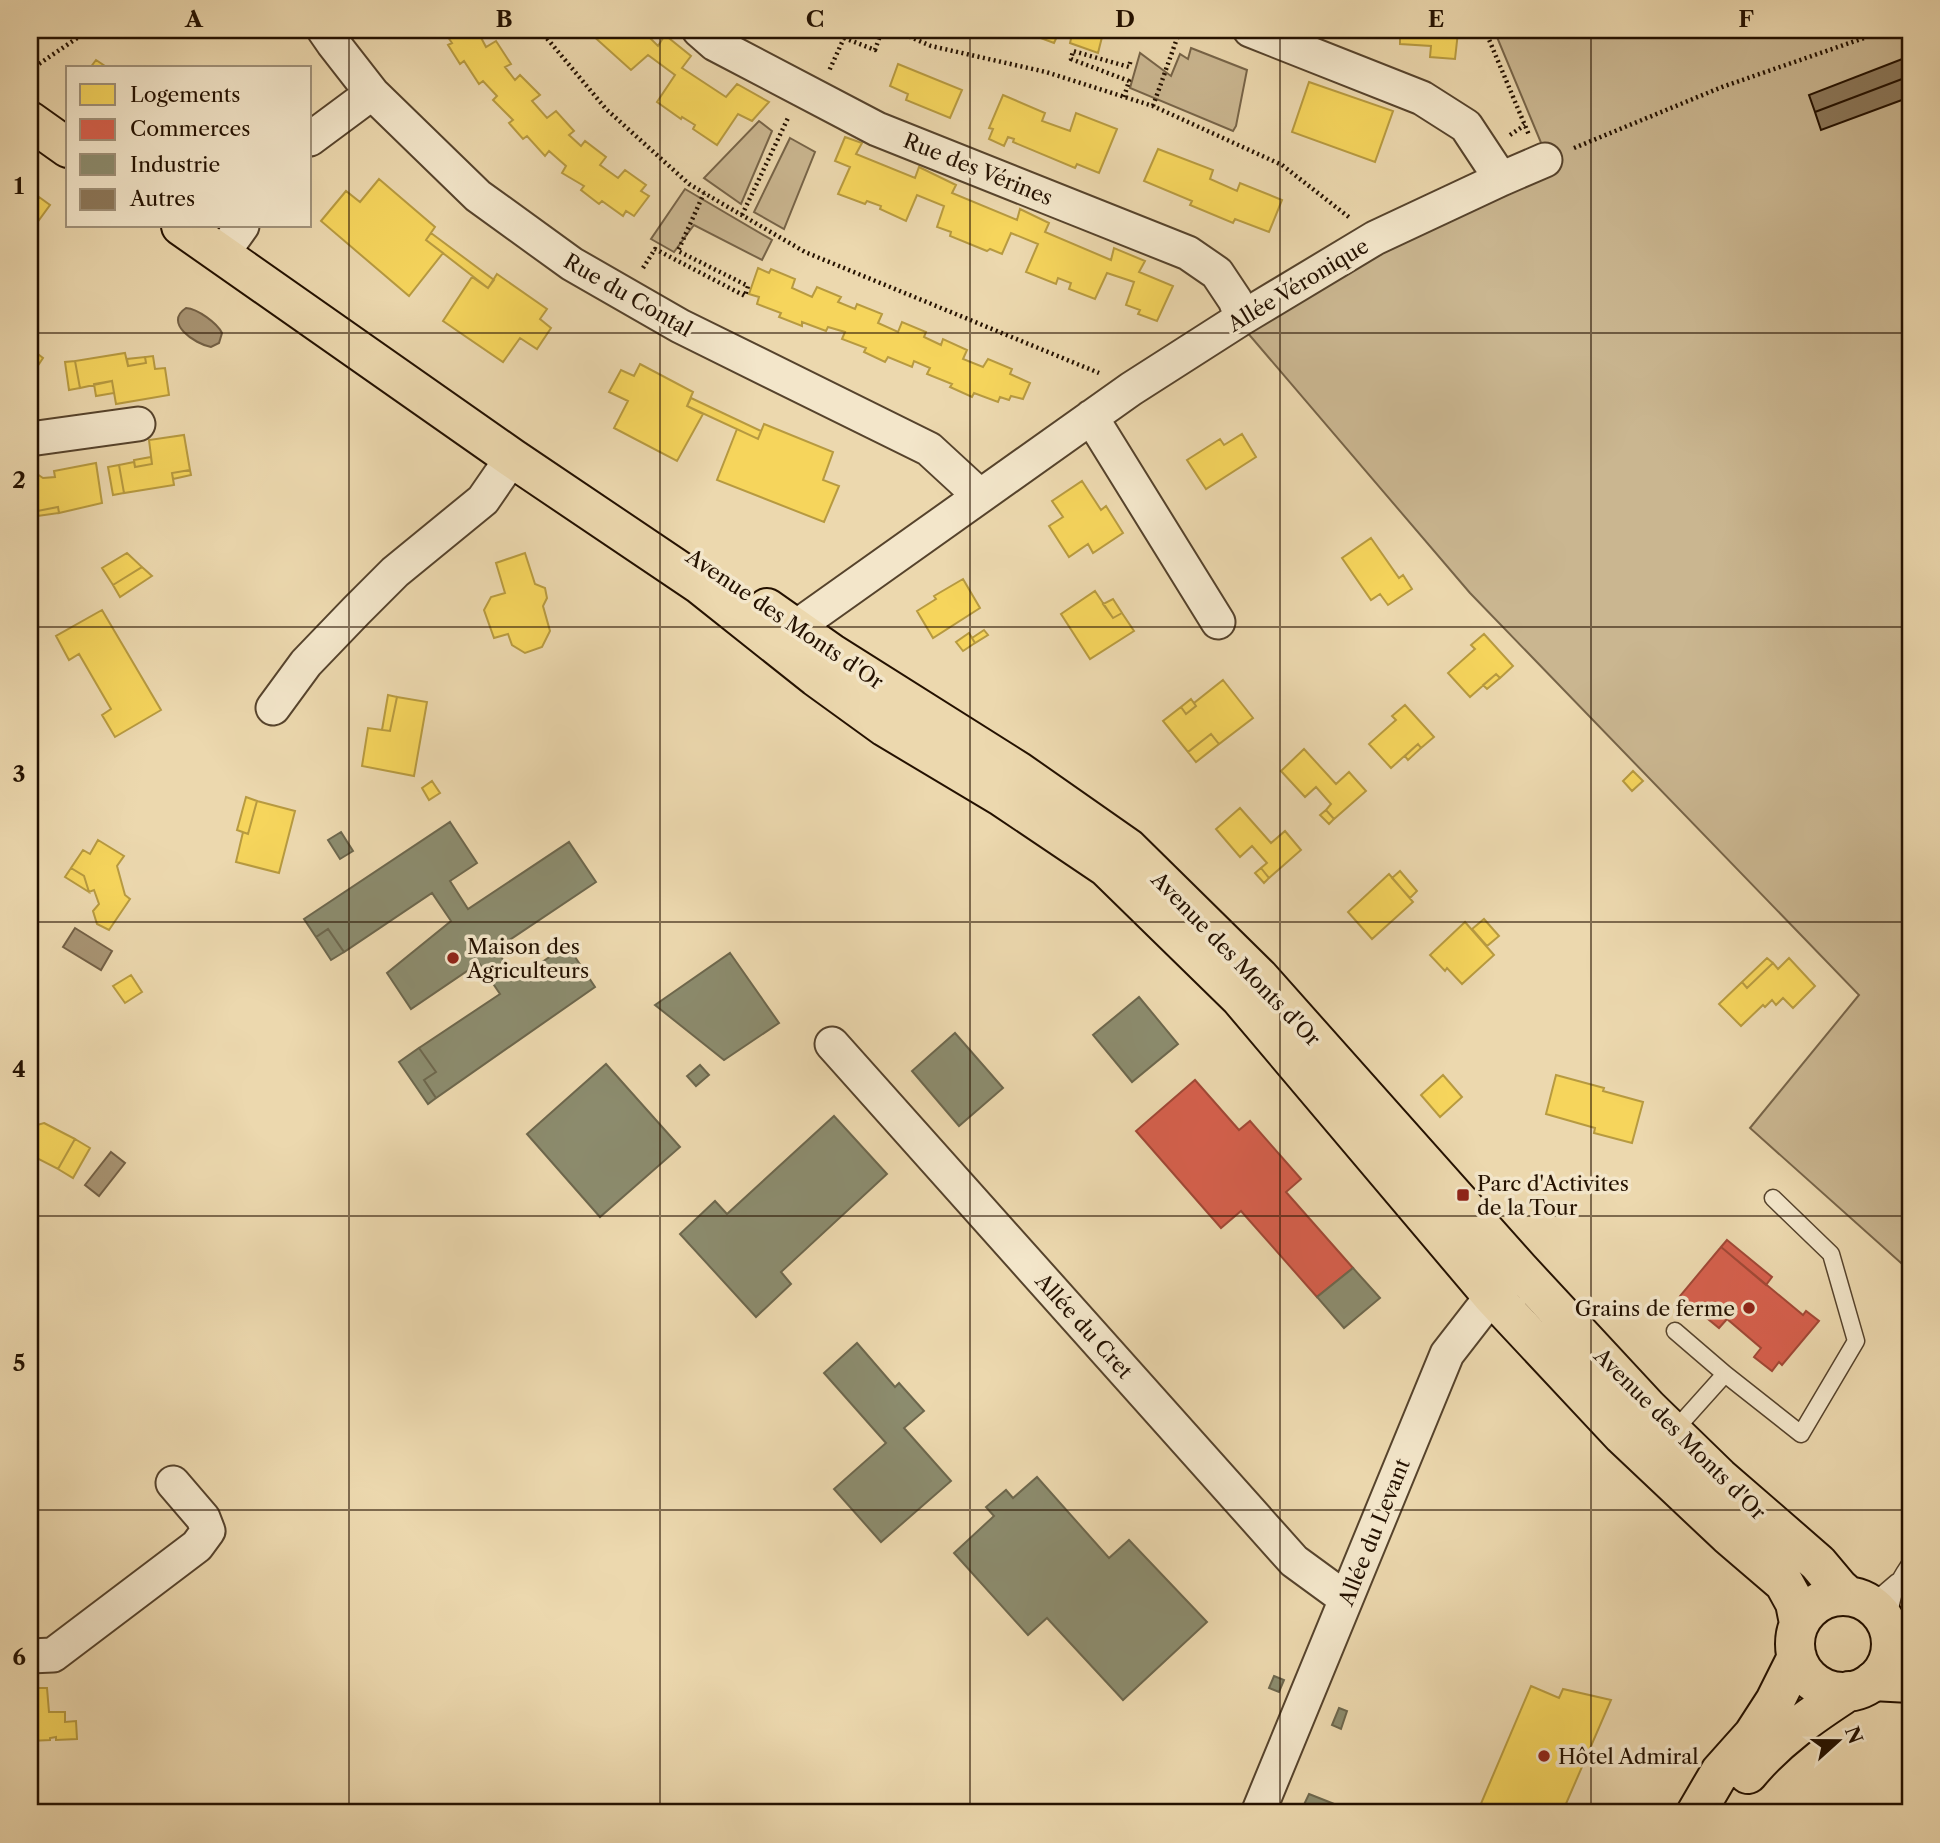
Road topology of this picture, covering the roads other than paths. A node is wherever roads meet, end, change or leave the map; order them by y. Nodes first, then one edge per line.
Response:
1 (324, 30) edge
2 (699, 30) edge
3 (1250, 30) edge
4 (372, 93) junction
5 (30, 121) edge
6 (312, 138) edge
7 (66, 147) edge
8 (1543, 162) road end
9 (1501, 179) junction
10 (188, 228) edge
11 (232, 240) edge
12 (1242, 318) junction
13 (1091, 417) junction
14 (138, 424) dead end
15 (30, 439) edge
16 (512, 458) junction
17 (980, 496) junction
18 (1218, 622) dead end
19 (784, 635) junction
20 (273, 708) dead end
21 (832, 1044) dead end
22 (1773, 1198) dead end
23 (1519, 1269) junction
24 (1492, 1296) junction
25 (1675, 1331) dead end
26 (1725, 1374) junction
27 (1661, 1446) junction
28 (173, 1483) dead end
29 (1910, 1564) edge
30 (1899, 1580) junction
31 (1856, 1598) junction
32 (1346, 1599) junction
33 (1899, 1635) edge
34 (1798, 1640) junction
35 (30, 1656) edge
36 (1910, 1683) edge
37 (1861, 1686) junction
38 (1258, 1813) edge
39 (1696, 1813) edge
40 (1722, 1813) edge

1 - 4 street, Rue du Contal
2 - 12 street, Rue des Vérines
3 - 9 street
4 - 6 street
4 - 17 street, Rue du Contal
5 - 7 main road
8 - 9 street, Allée Véronique
9 - 12 street, Allée Véronique
10 - 11 main road, Avenue des Monts d'Or
11 - 16 main road, Avenue des Monts d'Or
12 - 13 street, Allée Véronique
13 - 17 street, Allée Véronique
13 - 18 street
14 - 15 street
16 - 19 main road, Avenue des Monts d'Or
16 - 20 street
17 - 19 street, Allée Véronique
19 - 23 main road, Avenue des Monts d'Or
19 - 24 main road, Avenue des Monts d'Or
21 - 32 street, Allée du Cret
22 - 26 lane
23 - 24 street, Allée du Levant
23 - 27 main road, Avenue des Monts d'Or
24 - 27 main road, Avenue des Monts d'Or
24 - 32 street, Allée du Levant
25 - 26 lane
26 - 27 lane
27 - 31 main road, Avenue des Monts d'Or
27 - 34 main road, Avenue des Monts d'Or
28 - 35 street
29 - 30 lane
30 - 31 lane
30 - 33 lane
31 - 33 main road
31 - 34 main road
32 - 38 street, Allée du Levant
33 - 37 main road
34 - 37 main road
34 - 39 main road
36 - 37 main road
37 - 40 main road

